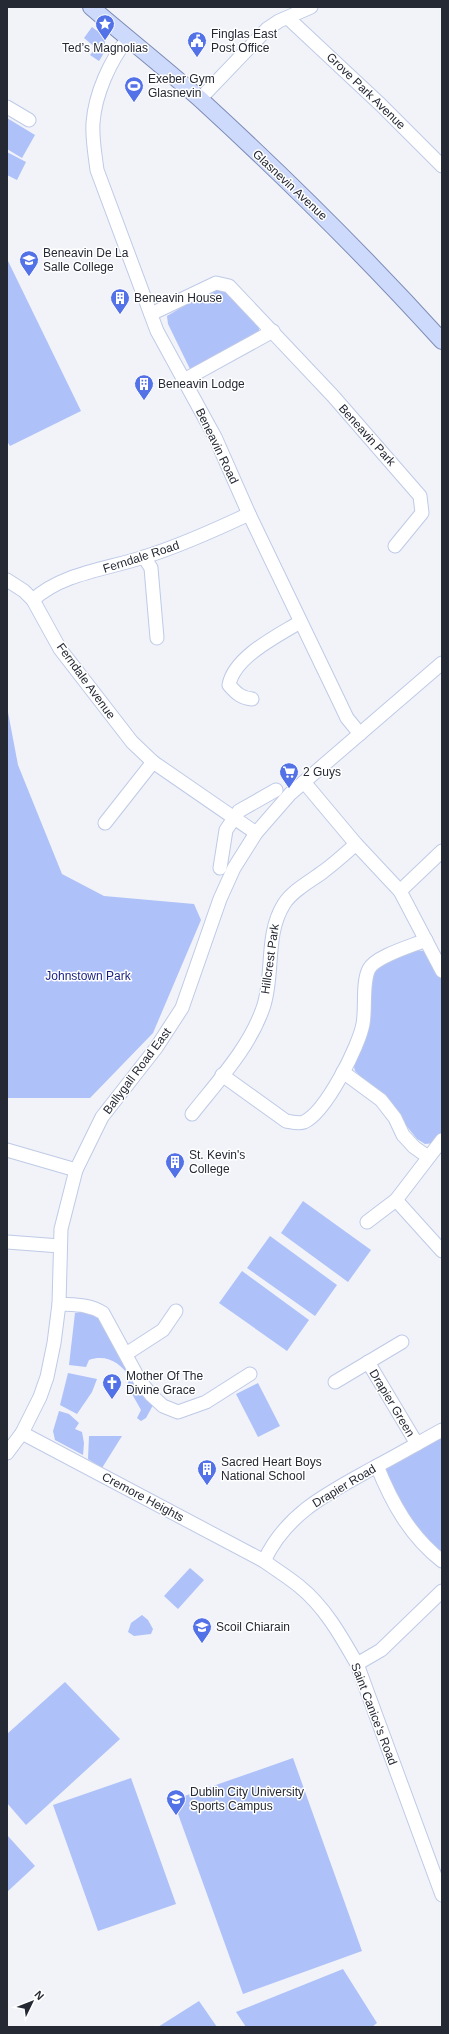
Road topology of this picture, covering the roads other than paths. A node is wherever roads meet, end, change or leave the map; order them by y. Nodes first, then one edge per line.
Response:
1 (92, 7) edge
2 (311, 7) edge
3 (288, 18) junction
4 (128, 38) junction
5 (200, 100) junction
6 (7, 107) edge
7 (29, 120) dead end
8 (442, 166) edge
9 (151, 314) junction
10 (272, 330) junction
11 (442, 341) edge
12 (184, 380) junction
13 (249, 514) junction
14 (395, 546) dead end
15 (144, 557) junction
16 (7, 580) edge
17 (34, 600) junction
18 (300, 622) junction
19 (157, 638) dead end
20 (442, 663) edge
21 (252, 699) dead end
22 (360, 734) junction
23 (153, 762) junction
24 (304, 782) junction
25 (276, 790) dead end
26 (234, 819) junction
27 (105, 823) dead end
28 (256, 833) junction
29 (356, 844) junction
30 (442, 851) edge
31 (220, 868) dead end
32 (400, 891) junction
33 (426, 940) junction
34 (442, 971) edge
35 (343, 1072) junction
36 (222, 1075) junction
37 (192, 1114) dead end
38 (442, 1140) edge
39 (7, 1150) edge
40 (428, 1157) junction
41 (76, 1170) junction
42 (396, 1200) junction
43 (367, 1222) dead end
44 (7, 1242) edge
45 (60, 1246) junction
46 (442, 1251) edge
47 (59, 1304) junction
48 (176, 1311) dead end
49 (402, 1342) dead end
50 (126, 1354) junction
51 (368, 1362) junction
52 (250, 1374) dead end
53 (335, 1382) dead end
54 (442, 1430) edge
55 (22, 1433) junction
56 (417, 1444) junction
57 (7, 1453) edge
58 (377, 1466) junction
59 (264, 1561) junction
60 (442, 1561) edge
61 (442, 1591) edge
62 (357, 1664) junction
63 (442, 1895) edge

1 - 4 main road, Glasnevin Avenue
2 - 3 street
3 - 5 street
3 - 8 street, Grove Park Avenue
4 - 5 main road, Glasnevin Avenue
4 - 9 street, Beneavin Road
5 - 11 main road, Glasnevin Avenue
6 - 7 street
9 - 10 street, Beneavin Park
9 - 12 street, Beneavin Road
10 - 12 street
10 - 14 street, Beneavin Park
12 - 13 street, Beneavin Road
13 - 15 street, Ferndale Road
13 - 18 street, Beneavin Road
15 - 17 street, Ferndale Road
15 - 19 street
16 - 17 street, Ferndale Avenue
17 - 23 street, Ferndale Avenue
18 - 21 street
18 - 22 street, Beneavin Road
20 - 22 street, Ballygall Road East
22 - 24 street, Ballygall Road East
23 - 26 street, Ferndale Avenue
23 - 27 street
24 - 28 street, Ballygall Road East
24 - 29 street
25 - 26 street
26 - 28 street, Ferndale Avenue
26 - 31 street
28 - 41 street, Ballygall Road East
29 - 32 street
29 - 36 street, Hillcrest Park
30 - 32 street
32 - 33 street
33 - 34 street
33 - 35 street
35 - 36 street
35 - 40 street
36 - 37 street, Hillcrest Park
38 - 40 street
39 - 41 street
40 - 42 street
41 - 45 street, Ballygall Road East
42 - 43 street
42 - 46 street
44 - 45 street
45 - 47 street, Ballygall Road East
47 - 50 street
47 - 55 street, Ballygall Road East
48 - 50 street
49 - 51 street, Drapier Green
50 - 52 street
51 - 53 street, Drapier Green
51 - 56 street, Drapier Green
54 - 56 street, Drapier Road
55 - 57 street, Ballygall Road East
55 - 59 street, Cremore Heights
56 - 58 street, Drapier Road
58 - 59 street, Drapier Road
58 - 60 street
59 - 62 street, Saint Canice's Road
61 - 62 street
62 - 63 street, Saint Canice's Road

